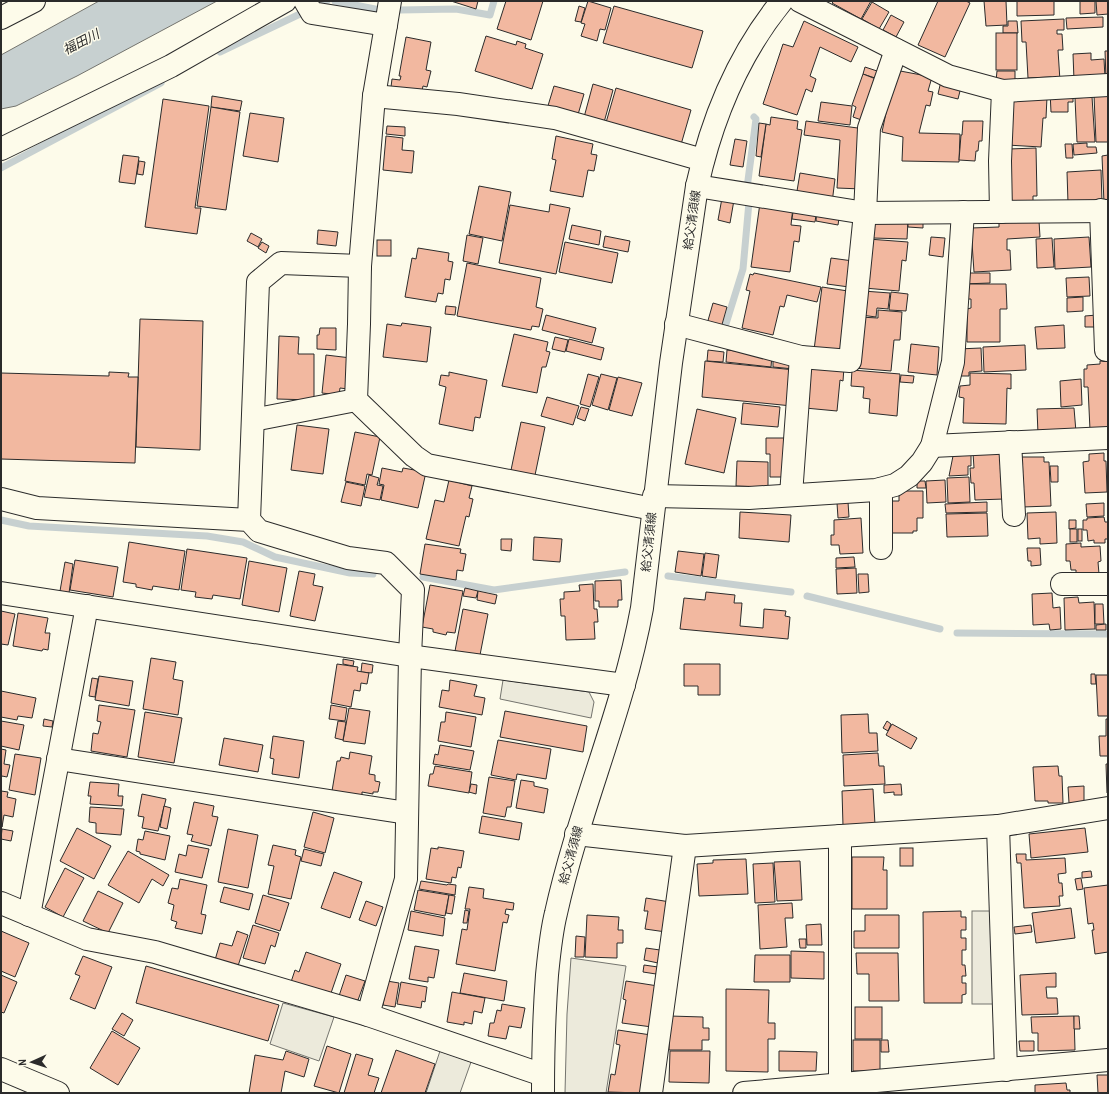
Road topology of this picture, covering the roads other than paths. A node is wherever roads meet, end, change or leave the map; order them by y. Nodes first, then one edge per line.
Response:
1 (34, 1) edge
2 (285, 1) edge
3 (305, 1) edge
4 (390, 1) edge
5 (782, 1) edge
6 (800, 1) edge
7 (1, 18) edge
8 (386, 25) junction
9 (896, 50) junction
10 (1108, 84) edge
11 (1003, 91) junction
12 (374, 96) junction
13 (1, 149) edge
14 (703, 160) junction
15 (697, 186) junction
16 (1105, 210) edge
17 (963, 212) junction
18 (1001, 212) junction
19 (866, 213) junction
20 (360, 266) junction
21 (676, 324) junction
22 (1108, 350) edge
23 (801, 357) junction
24 (356, 400) junction
25 (253, 420) junction
26 (1108, 438) edge
27 (1010, 442) junction
28 (932, 446) junction
29 (881, 489) junction
30 (791, 495) junction
31 (1, 499) edge
32 (654, 502) junction
33 (1014, 515) dead end
34 (249, 520) junction
35 (881, 548) dead end
36 (1062, 584) dead end
37 (1108, 584) edge
38 (1, 593) edge
39 (87, 606) junction
40 (410, 656) junction
41 (624, 685) junction
42 (58, 759) junction
43 (1108, 808) edge
44 (407, 813) junction
45 (998, 826) junction
46 (576, 834) junction
47 (840, 836) junction
48 (685, 846) junction
49 (1, 903) edge
50 (29, 915) junction
51 (368, 1015) junction
52 (1108, 1060) edge
53 (1, 1069) edge
54 (1006, 1070) junction
55 (543, 1084) edge
56 (839, 1089) edge
57 (58, 1093) edge
58 (652, 1093) edge
59 (744, 1093) edge

1 - 7 street
2 - 13 street
3 - 8 street
4 - 8 street
5 - 14 street, 給父清須線
6 - 9 street
8 - 12 street
9 - 11 street
9 - 19 street
10 - 11 street
11 - 18 street
12 - 14 street
12 - 20 street
14 - 15 street, 給父清須線
15 - 19 street
15 - 21 street, 給父清須線
16 - 18 street
16 - 22 street
17 - 18 street
17 - 19 street
17 - 28 street
19 - 23 street
20 - 24 street
20 - 25 street
21 - 23 street
21 - 32 street, 給父清須線
23 - 30 street
24 - 25 street
24 - 32 street
25 - 34 street
26 - 27 street
27 - 28 street
27 - 33 street
28 - 29 street
29 - 30 street
29 - 35 street
30 - 32 street
31 - 34 street
32 - 41 street, 給父清須線
34 - 40 street
36 - 37 street
38 - 39 street
39 - 40 street
39 - 42 street
40 - 41 street
40 - 44 street
41 - 46 street, 給父清須線
42 - 44 street
42 - 50 street
43 - 45 street
44 - 51 street
45 - 47 street
45 - 54 street
46 - 48 street
46 - 55 street, 給父清須線
47 - 48 street
47 - 56 street
48 - 58 street
49 - 50 street
50 - 51 street
51 - 55 street
52 - 54 street
53 - 57 street
54 - 56 street
56 - 59 street

